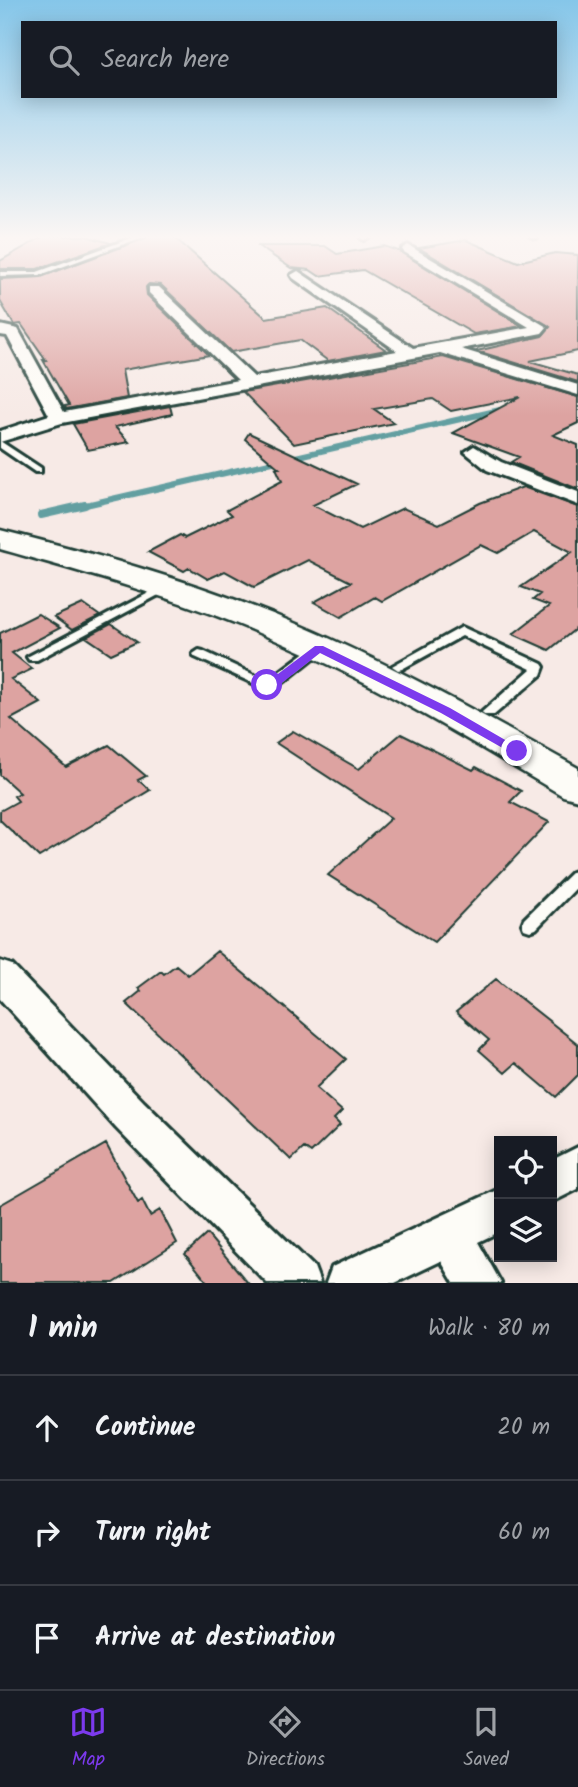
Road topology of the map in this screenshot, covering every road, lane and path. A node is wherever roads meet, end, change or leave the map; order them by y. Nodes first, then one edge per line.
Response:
1 (159, 296) edge
2 (328, 296) edge
3 (487, 296) edge
4 (0, 330) edge
5 (443, 348) junction
6 (411, 354) junction
7 (250, 383) junction
8 (574, 389) edge
9 (60, 418) junction
10 (0, 437) edge
11 (0, 444) edge
12 (474, 452) dead end
13 (38, 470) dead end
14 (578, 499) edge
15 (0, 521) edge
16 (0, 539) edge
17 (164, 587) junction
18 (319, 648) junction
19 (199, 654) dead end
20 (33, 657) dead end
21 (398, 666) junction
22 (489, 712) junction
23 (578, 761) edge
24 (578, 786) edge
25 (578, 876) edge
26 (530, 924) dead end
27 (0, 975) edge
28 (578, 1167) edge
29 (557, 1179) edge
30 (494, 1213) edge
31 (450, 1236) junction
32 (298, 1283) edge
33 (348, 1283) edge
34 (480, 1283) edge

1 - 7 street
2 - 6 street
3 - 5 street
4 - 9 street
5 - 6 street
5 - 8 street
6 - 7 street
7 - 9 street
9 - 10 street
11 - 13 lane
12 - 14 street
15 - 21 main road
16 - 17 main road
17 - 18 main road
17 - 20 lane
18 - 19 lane
18 - 24 main road
21 - 22 main road
21 - 22 lane
22 - 23 main road
25 - 26 lane
27 - 32 street
28 - 29 street
30 - 31 street
31 - 33 street
31 - 34 street

